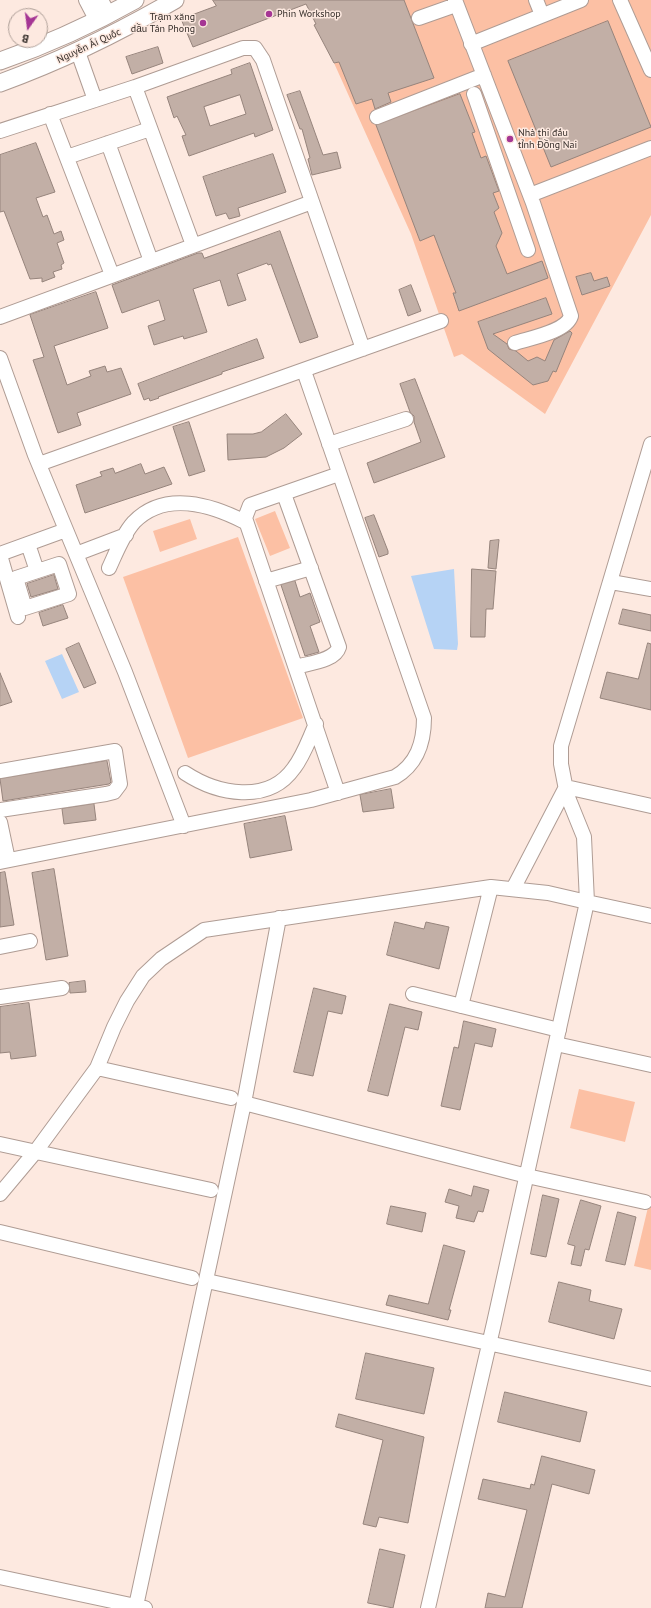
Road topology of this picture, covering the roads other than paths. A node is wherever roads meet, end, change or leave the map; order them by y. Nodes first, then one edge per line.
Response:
1 (86, 0) edge
2 (100, 0) edge
3 (135, 0) edge
4 (174, 0) edge
5 (536, 0) edge
6 (581, 0) edge
7 (620, 0) edge
8 (456, 3) edge
9 (542, 15) junction
10 (103, 18) junction
11 (418, 18) dead end
12 (71, 34) junction
13 (472, 44) junction
14 (78, 52) junction
15 (0, 61) edge
16 (651, 70) edge
17 (484, 75) junction
18 (0, 83) edge
19 (135, 87) junction
20 (474, 94) dead end
21 (95, 100) junction
22 (50, 114) junction
23 (377, 117) dead end
24 (150, 129) junction
25 (0, 131) edge
26 (108, 143) junction
27 (510, 144) junction
28 (651, 148) edge
29 (494, 151) junction
30 (67, 157) junction
31 (530, 195) junction
32 (312, 202) junction
33 (194, 245) junction
34 (528, 250) dead end
35 (151, 261) junction
36 (112, 276) junction
37 (0, 317) edge
38 (441, 321) dead end
39 (515, 343) dead end
40 (363, 349) junction
41 (0, 358) edge
42 (304, 371) junction
43 (3, 379) edge
44 (406, 419) dead end
45 (329, 444) junction
46 (651, 444) edge
47 (39, 464) junction
48 (339, 474) junction
49 (284, 494) junction
50 (245, 522) junction
51 (66, 530) junction
52 (126, 535) junction
53 (28, 544) junction
54 (0, 554) edge
55 (76, 554) junction
56 (109, 568) dead end
57 (311, 568) junction
58 (37, 571) dead end
59 (266, 581) junction
60 (611, 582) junction
61 (651, 589) edge
62 (18, 617) dead end
63 (296, 667) junction
64 (316, 724) junction
65 (0, 771) edge
66 (185, 773) dead end
67 (566, 787) junction
68 (338, 793) junction
69 (651, 806) edge
70 (0, 810) edge
71 (0, 822) edge
72 (184, 826) junction
73 (4, 861) edge
74 (491, 887) junction
75 (513, 889) junction
76 (587, 902) junction
77 (651, 916) edge
78 (278, 918) junction
79 (30, 942) dead end
80 (0, 947) edge
81 (62, 988) dead end
82 (413, 994) dead end
83 (0, 997) edge
84 (460, 1006) junction
85 (557, 1037) junction
86 (651, 1065) edge
87 (97, 1068) junction
88 (238, 1101) junction
89 (0, 1144) edge
90 (36, 1151) junction
91 (527, 1176) junction
92 (211, 1190) dead end
93 (0, 1194) edge
94 (646, 1202) dead end
95 (0, 1232) edge
96 (192, 1278) dead end
97 (207, 1281) junction
98 (489, 1343) junction
99 (651, 1379) edge
100 (0, 1577) edge
101 (141, 1607) edge
102 (428, 1608) edge

1 - 10 street
2 - 10 street
3 - 10 main road, Nguyễn Ái Quốc
4 - 14 main road, Nguyễn Ái Quốc
5 - 9 street
6 - 9 street
7 - 16 street
8 - 11 street
8 - 13 street
9 - 13 street
10 - 12 main road, Nguyễn Ái Quốc
12 - 14 main road
12 - 15 main road, Nguyễn Ái Quốc
13 - 17 street
14 - 18 main road, Nguyễn Ái Quốc
14 - 21 street
17 - 23 street
17 - 27 street
19 - 21 street
19 - 24 street
19 - 32 street
20 - 29 street
21 - 22 street
22 - 25 street
22 - 30 street
24 - 26 street
24 - 33 street
26 - 30 street
26 - 35 street
27 - 29 street
27 - 31 street
28 - 31 street
29 - 34 street
30 - 36 street
31 - 39 street
32 - 33 street
32 - 40 street
33 - 35 street
35 - 36 street
36 - 37 street
38 - 40 street
40 - 42 street
41 - 43 street
42 - 45 street
42 - 47 street
43 - 47 street
44 - 45 street
45 - 48 street
46 - 60 street
47 - 51 street
48 - 49 street
48 - 68 street
49 - 50 street
49 - 57 street
50 - 52 street
50 - 59 street
51 - 53 street
51 - 55 street
52 - 55 street
52 - 56 street
53 - 54 street
53 - 58 street
54 - 62 street
55 - 72 street
57 - 59 street
57 - 63 street
59 - 63 street
60 - 61 street
60 - 67 street
63 - 64 street
64 - 66 street
64 - 68 street
65 - 70 street
67 - 69 street
67 - 75 street
67 - 76 street
68 - 72 street
71 - 73 street
72 - 73 street
74 - 75 street
74 - 78 street
74 - 84 street
75 - 76 street
76 - 77 street
76 - 85 street
78 - 87 street
78 - 88 street
79 - 80 street
81 - 83 street
82 - 84 street
84 - 85 street
85 - 86 street
85 - 91 street
87 - 88 street
87 - 90 street
88 - 91 street
88 - 97 street
89 - 90 street
90 - 92 street
90 - 93 street
91 - 94 street
91 - 98 street
95 - 96 street
97 - 98 street
97 - 101 street
98 - 99 street
98 - 102 street
100 - 101 street

